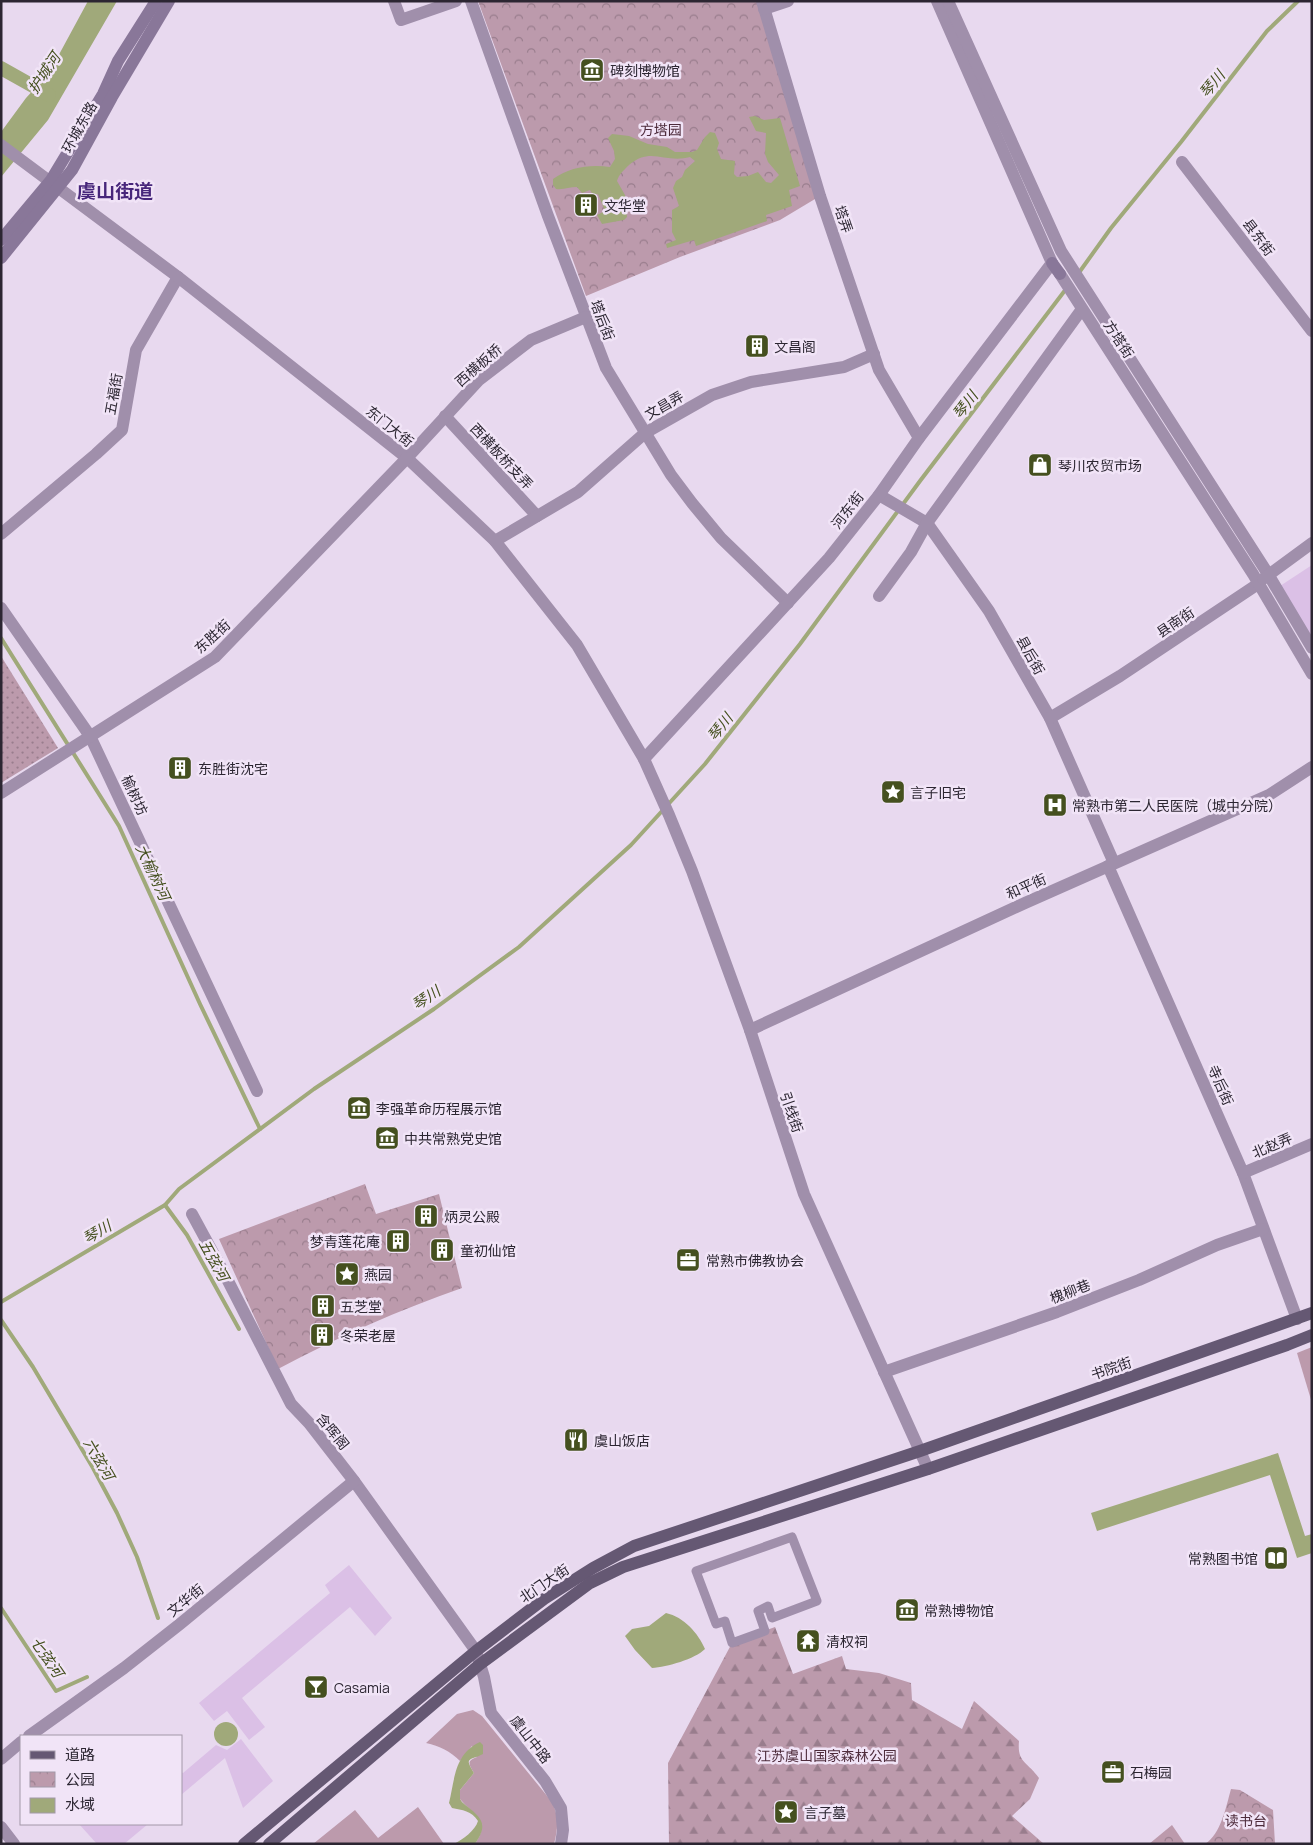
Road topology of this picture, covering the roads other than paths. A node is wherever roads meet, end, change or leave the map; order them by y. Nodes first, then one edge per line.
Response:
1 (156, 1) edge
2 (169, 1) edge
3 (394, 1) edge
4 (456, 1) edge
5 (471, 1) edge
6 (788, 1) edge
7 (937, 1) edge
8 (948, 1) edge
9 (763, 5) edge
10 (1, 145) edge
11 (1182, 162) dead end
12 (55, 184) junction
13 (1, 240) edge
14 (1, 258) edge
15 (1052, 263) junction
16 (1064, 269) junction
17 (178, 277) junction
18 (1082, 309) junction
19 (586, 317) junction
20 (1312, 330) edge
21 (874, 354) junction
22 (445, 416) junction
23 (645, 433) junction
24 (919, 438) junction
25 (407, 458) junction
26 (879, 495) junction
27 (537, 516) junction
28 (927, 523) junction
29 (1, 534) edge
30 (496, 541) junction
31 (1312, 544) edge
32 (1268, 574) junction
33 (1258, 584) junction
34 (879, 596) dead end
35 (788, 603) junction
36 (1, 608) edge
37 (1312, 648) edge
38 (1312, 674) edge
39 (1050, 718) junction
40 (85, 739) junction
41 (644, 759) junction
42 (1312, 767) edge
43 (1, 793) edge
44 (1111, 864) junction
45 (750, 1030) junction
46 (257, 1091) dead end
47 (1312, 1144) edge
48 (1243, 1173) junction
49 (192, 1214) dead end
50 (1263, 1229) junction
51 (1312, 1313) edge
52 (1297, 1319) junction
53 (1312, 1335) edge
54 (884, 1372) junction
55 (920, 1452) junction
56 (928, 1469) junction
57 (354, 1481) junction
58 (716, 1624) joint
59 (476, 1651) junction
60 (479, 1665) junction
61 (30, 1735) edge
62 (20, 1743) edge
63 (1, 1758) edge
64 (1, 1827) edge
65 (14, 1844) edge
66 (244, 1844) edge
67 (268, 1844) edge
68 (561, 1844) edge

1 - 12 main road, 环城东路
2 - 12 main road, 环城东路
3 - 4 street
5 - 19 street, 塔后街
6 - 9 street
7 - 15 street, 方塔街
8 - 16 street, 方塔街
9 - 21 street, 塔弄
10 - 12 street, 东门大街
11 - 20 street, 县东街
12 - 13 main road, 环城东路
12 - 14 main road, 环城东路
12 - 17 street, 东门大街
15 - 16 main road, 方塔街
15 - 24 street, 河东街
16 - 18 street, 方塔街
16 - 32 street, 方塔街
17 - 25 street, 东门大街
17 - 29 street, 五福街
18 - 28 street
18 - 33 street, 方塔街
19 - 22 street, 西横板桥
19 - 23 street, 塔后街
21 - 23 street, 文昌弄
21 - 24 street, 塔弄
22 - 25 street, 西横板桥
22 - 27 street, 西横板桥支弄
23 - 27 street, 文昌弄
23 - 35 street, 塔后街
24 - 26 street, 河东街
25 - 30 street, 东门大街
25 - 40 street, 东胜街
26 - 28 street, 县后街
26 - 35 street, 河东街
27 - 30 street, 文昌弄
28 - 34 street
28 - 39 street, 县后街
30 - 41 street, 东门大街
31 - 32 street, 县南街
32 - 33 street, 县南街
32 - 37 street, 方塔街
33 - 38 street, 方塔街
33 - 39 street, 县南街
35 - 41 street, 河东街
36 - 40 street, 榆树坊
39 - 44 street, 县后街
40 - 43 street, 东胜街
40 - 46 street, 榆树坊
41 - 45 street, 引线街
42 - 44 street, 和平街
44 - 45 street, 和平街
44 - 48 street, 寺后街
45 - 54 street, 引线街
47 - 48 street, 北赵弄
48 - 50 street, 寺后街
49 - 57 street, 含晖阁
50 - 52 street, 寺后街
50 - 54 street, 槐柳巷
51 - 52 main road, 书院街
52 - 55 main road, 书院街
53 - 56 main road
54 - 55 street, 引线街
55 - 56 street, 引线街
55 - 59 main road, 北门大街
56 - 60 main road, 北门大街
57 - 59 street, 含晖阁
57 - 61 street, 文华街
58 - 58 street
59 - 60 street, 虞山中路
59 - 66 main road, 北门大街
60 - 67 main road, 北门大街
60 - 68 street, 虞山中路
62 - 63 street
64 - 65 street

